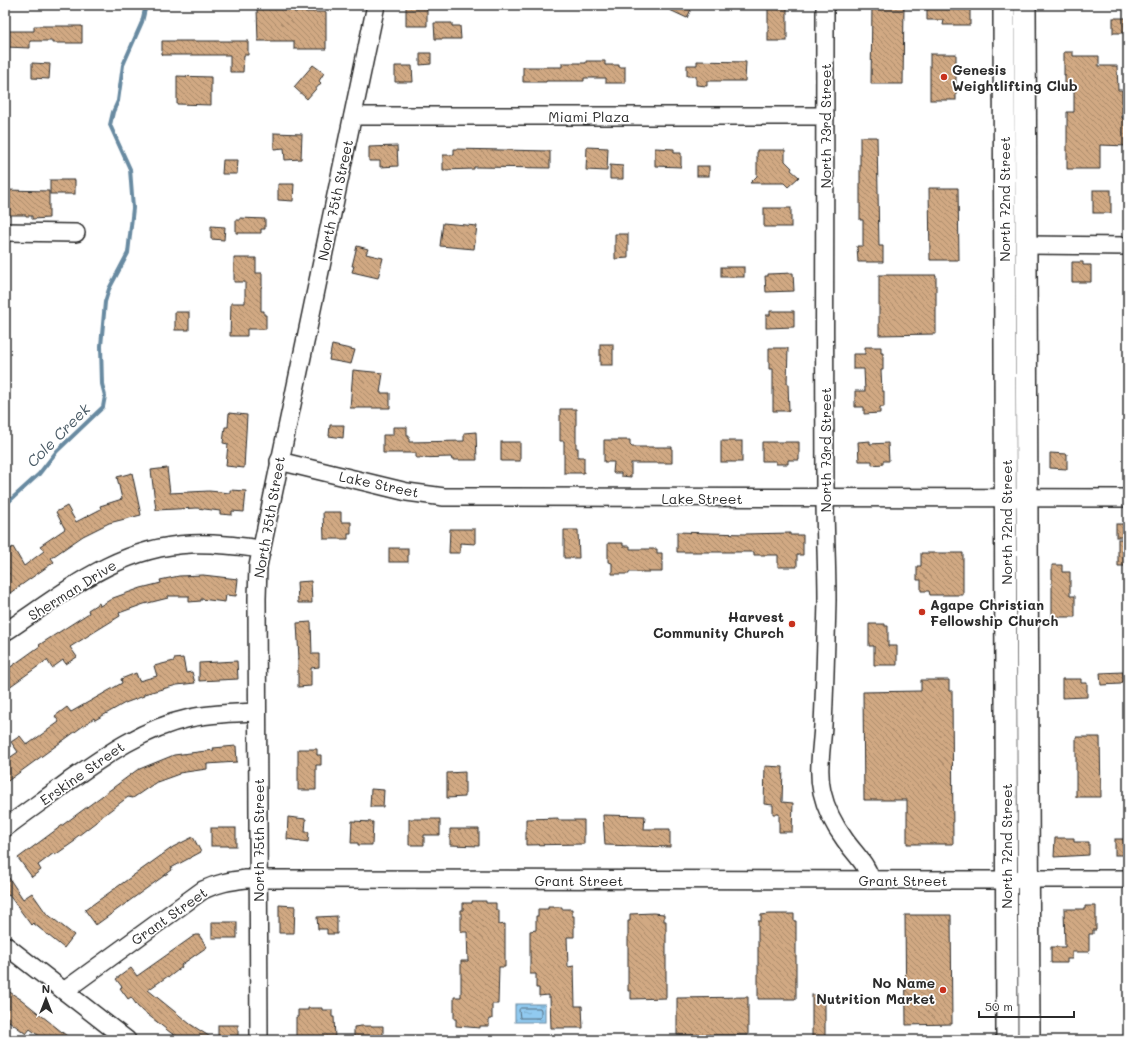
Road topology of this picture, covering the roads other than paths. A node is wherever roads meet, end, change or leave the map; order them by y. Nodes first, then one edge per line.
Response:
1 (376, 5) edge
2 (825, 5) edge
3 (1004, 5) edge
4 (1025, 5) edge
5 (353, 116) junction
6 (825, 116) junction
7 (5, 232) edge
8 (76, 232) dead end
9 (1026, 245) junction
10 (1128, 246) edge
11 (279, 461) junction
12 (825, 498) junction
13 (1006, 498) junction
14 (1027, 498) junction
15 (1128, 498) edge
16 (261, 549) junction
17 (5, 632) edge
18 (257, 712) junction
19 (5, 828) edge
20 (1029, 879) junction
21 (1128, 879) edge
22 (258, 880) junction
23 (871, 880) junction
24 (1006, 880) junction
25 (5, 945) edge
26 (64, 991) junction
27 (127, 1040) edge
28 (259, 1040) edge
29 (1007, 1040) edge
30 (1029, 1040) edge

1 - 5 street, North 75th Street
2 - 6 street, North 73rd Street
3 - 13 main road, North 72nd Street
4 - 9 main road, North 72nd Street
5 - 6 street, Miami Plaza
5 - 11 street, North 75th Street
6 - 12 street, North 73rd Street
7 - 8 street
9 - 10 street
9 - 14 main road, North 72nd Street
11 - 12 street, Lake Street
11 - 16 street, North 75th Street
12 - 13 street, Lake Street
12 - 23 street, North 73rd Street
13 - 14 street, Lake Street
13 - 24 main road, North 72nd Street
14 - 15 street, Lake Street
14 - 20 main road, North 72nd Street
16 - 17 street, Sherman Drive
16 - 18 street, North 75th Street
18 - 19 street, Erskine Street
18 - 22 street, North 75th Street
20 - 21 street, Grant Street
20 - 24 street, Grant Street
20 - 30 main road, North 72nd Street
22 - 23 street, Grant Street
22 - 26 street, Grant Street
22 - 28 street, North 75th Street
23 - 24 street, Grant Street
24 - 29 main road, North 72nd Street
25 - 26 street
26 - 27 street

